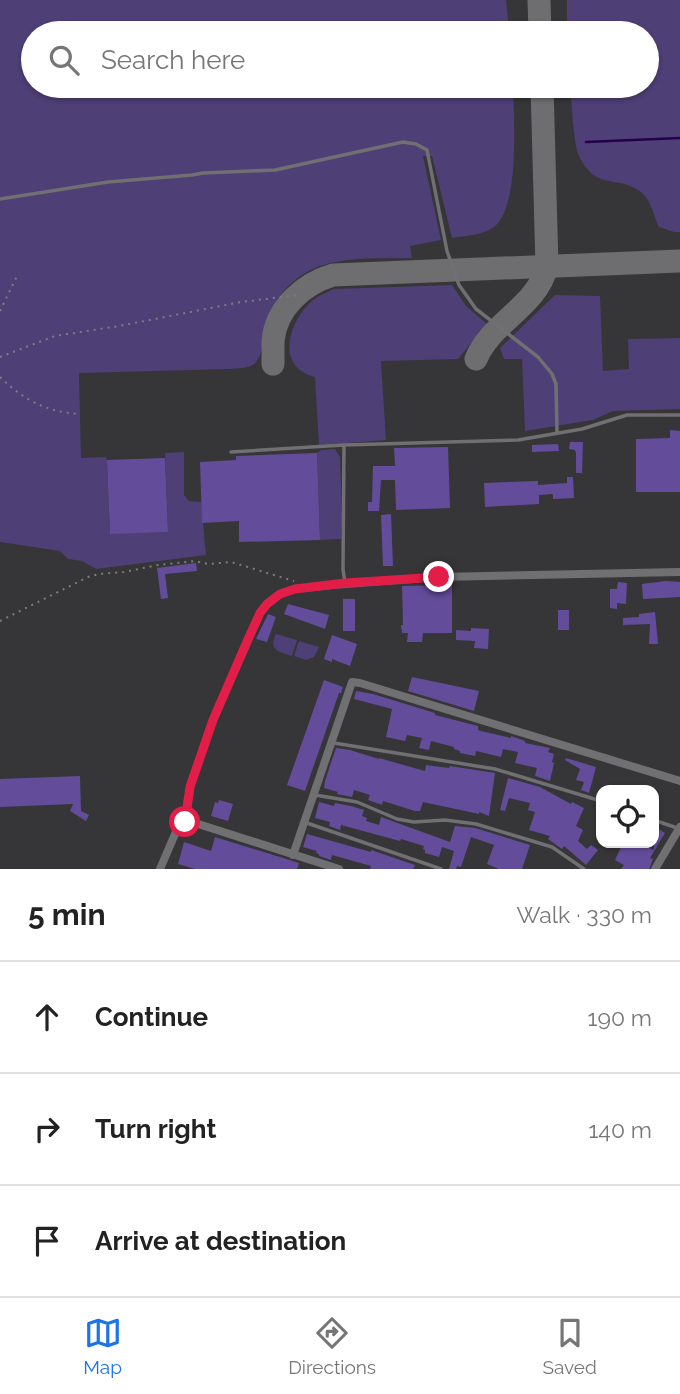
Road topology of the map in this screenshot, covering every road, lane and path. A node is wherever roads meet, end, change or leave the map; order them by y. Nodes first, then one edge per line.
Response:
1 (0, 199) edge
2 (18, 274) dead end
3 (297, 295) dead end
4 (0, 310) edge
5 (0, 357) edge
6 (0, 377) edge
7 (80, 414) dead end
8 (680, 415) edge
9 (557, 433) junction
10 (344, 445) junction
11 (231, 452) dead end
12 (680, 572) edge
13 (345, 583) junction
14 (316, 587) junction
15 (0, 621) edge
16 (331, 743) junction
17 (680, 781) edge
18 (313, 795) junction
19 (596, 799) edge
20 (185, 822) junction
21 (304, 822) junction
22 (659, 822) edge
23 (680, 828) edge
24 (293, 855) junction
25 (310, 859) junction
26 (161, 869) edge
27 (306, 869) edge
28 (339, 869) edge
29 (441, 869) edge
30 (584, 869) edge
31 (655, 869) edge

1 - 9 lane
2 - 4 path
3 - 5 path
6 - 7 path
8 - 9 lane
9 - 10 lane
10 - 11 lane
10 - 13 lane
12 - 13 street
13 - 14 street
14 - 15 path
14 - 20 street
16 - 17 street
16 - 18 street
16 - 19 lane
18 - 21 street
18 - 30 lane
20 - 24 street
20 - 26 street
21 - 24 street
21 - 29 lane
22 - 23 lane
23 - 31 street
24 - 25 street
25 - 27 street
25 - 28 street

